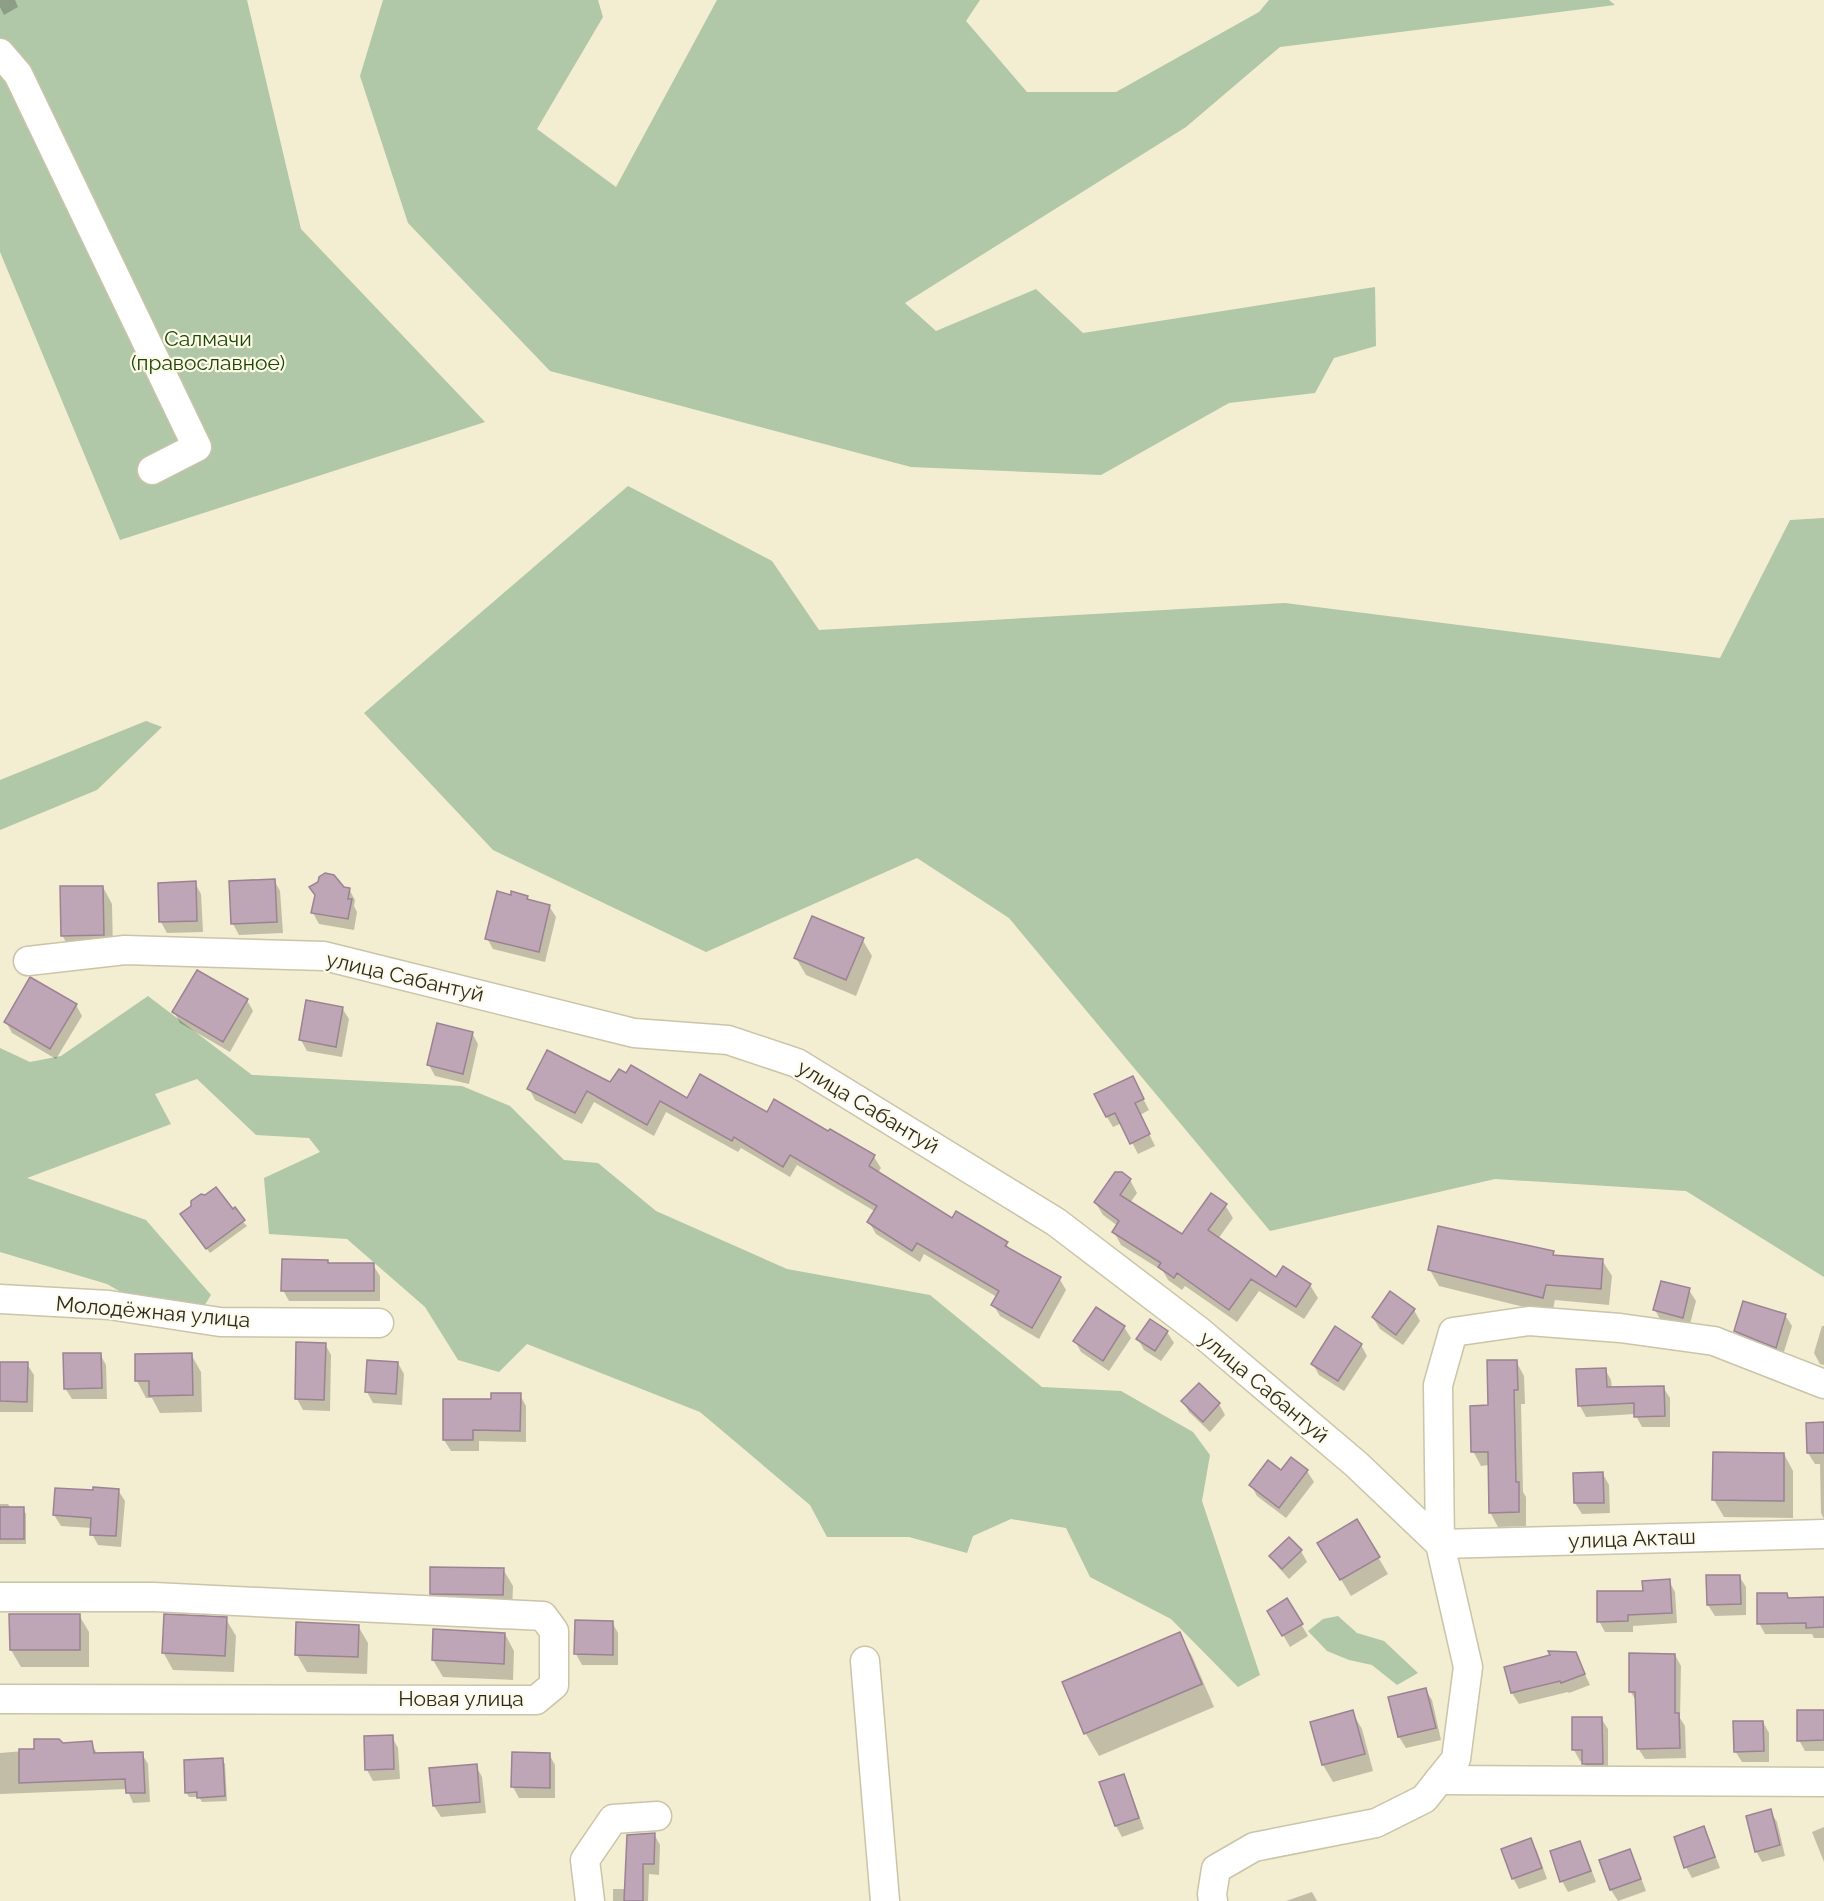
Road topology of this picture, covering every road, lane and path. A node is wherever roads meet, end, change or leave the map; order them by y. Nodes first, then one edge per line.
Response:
1 (0, 53) edge
2 (152, 470) dead end
3 (28, 961) dead end
4 (0, 1299) edge
5 (379, 1323) dead end
6 (1824, 1384) edge
7 (1824, 1534) edge
8 (1440, 1544) junction
9 (0, 1598) edge
10 (864, 1661) dead end
11 (0, 1699) edge
12 (1439, 1780) junction
13 (1824, 1782) edge
14 (657, 1816) dead end
15 (590, 1901) edge
16 (885, 1901) edge
17 (1214, 1901) edge

1 - 2 street
3 - 8 street, улица Сабантуй
4 - 5 street, Молодёжная улица
6 - 8 street
7 - 8 street, улица Акташ
8 - 12 street
9 - 11 street, Новая улица
10 - 16 street
12 - 13 street
12 - 17 street
14 - 15 street

